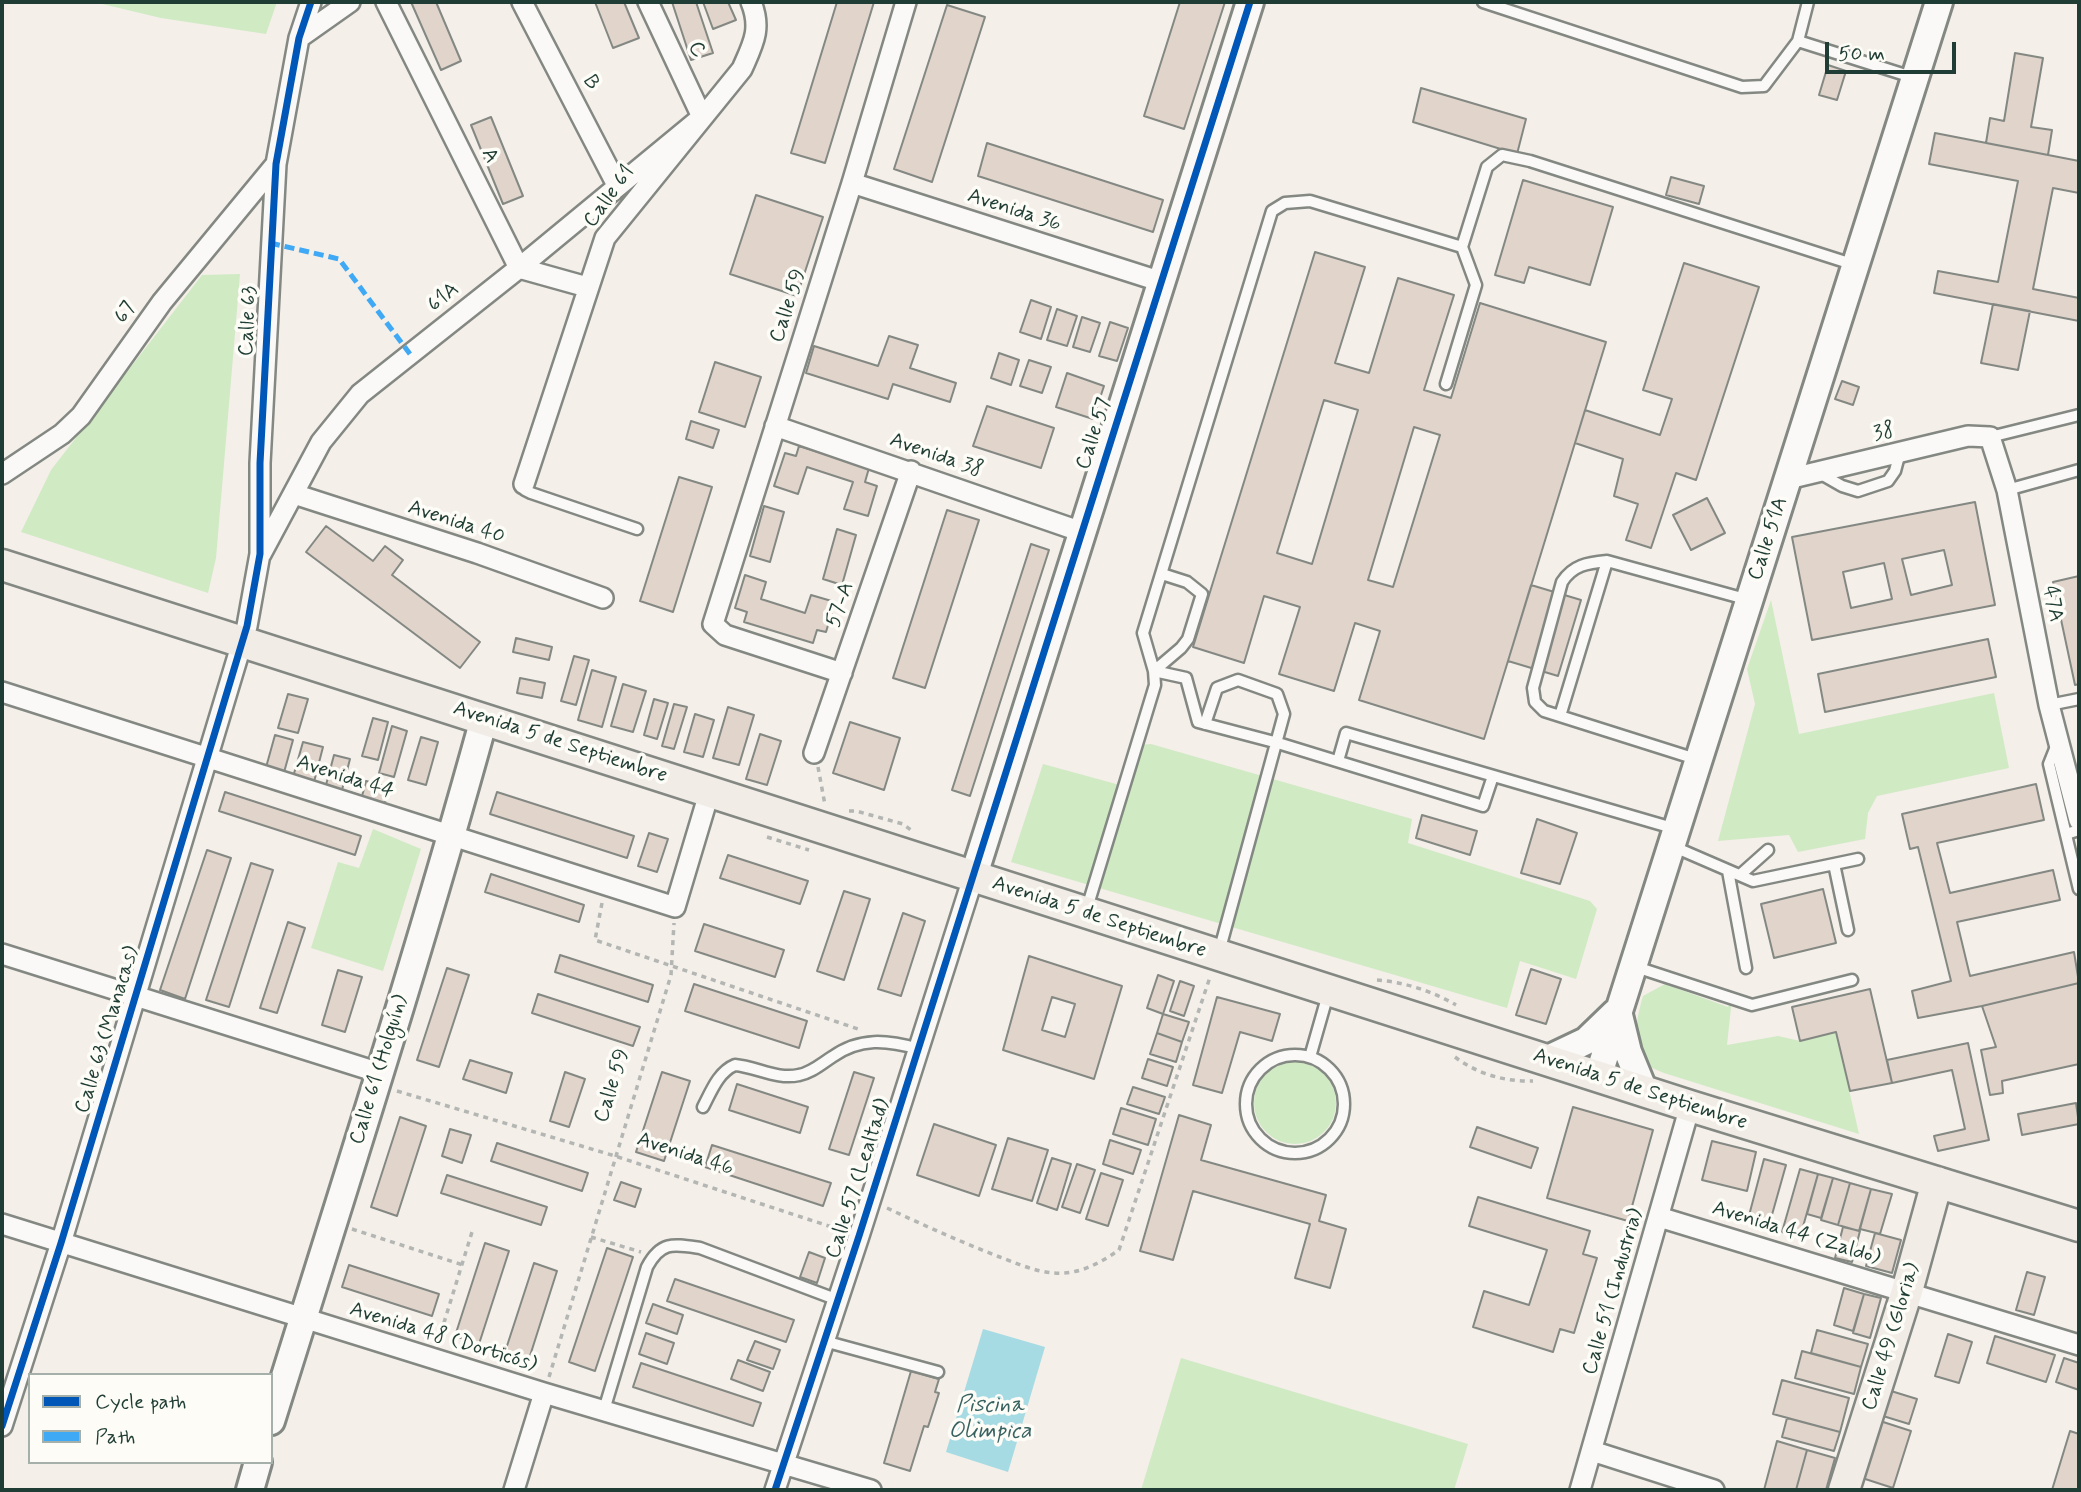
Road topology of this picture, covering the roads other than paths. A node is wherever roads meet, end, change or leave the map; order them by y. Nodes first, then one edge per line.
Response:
1 (311, 2) edge
2 (350, 2) edge
3 (386, 2) edge
4 (522, 2) edge
5 (648, 2) edge
6 (751, 2) edge
7 (906, 2) edge
8 (1250, 2) edge
9 (1483, 2) edge
10 (1808, 2) edge
11 (1939, 2) edge
12 (299, 38) junction
13 (1798, 41) junction
14 (1915, 78) junction
15 (702, 117) junction
16 (276, 164) junction
17 (852, 183) junction
18 (617, 185) junction
19 (1462, 247) junction
20 (1856, 265) junction
21 (519, 268) junction
22 (1162, 282) junction
23 (587, 287) junction
24 (1446, 384) dead end
25 (2079, 415) edge
26 (775, 426) junction
27 (1990, 437) junction
28 (1900, 452) junction
29 (2079, 470) edge
30 (911, 471) junction
31 (1818, 472) junction
32 (2, 474) edge
33 (1788, 479) junction
34 (524, 484) joint
35 (2007, 490) junction
36 (294, 494) junction
37 (637, 529) dead end
38 (1082, 532) junction
39 (260, 554) junction
40 (1607, 561) junction
41 (2, 565) edge
42 (1162, 573) junction
43 (603, 598) dead end
44 (1750, 600) junction
45 (241, 643) junction
46 (1154, 671) junction
47 (842, 673) junction
48 (2, 692) edge
49 (2079, 699) edge
50 (2049, 705) junction
51 (1560, 716) junction
52 (484, 719) junction
53 (1205, 724) junction
54 (1278, 743) junction
55 (814, 753) road end
56 (208, 758) junction
57 (1699, 760) junction
58 (1338, 761) junction
59 (1493, 776) junction
60 (710, 790) junction
61 (2073, 827) edge
62 (2079, 830) edge
63 (452, 836) junction
64 (1674, 837) junction
65 (1768, 850) dead end
66 (1858, 859) dead end
67 (1833, 864) junction
68 (1728, 871) junction
69 (1740, 875) junction
70 (973, 878) junction
71 (2079, 889) edge
72 (1085, 913) junction
73 (1848, 930) dead end
74 (2, 954) edge
75 (1217, 956) junction
76 (1633, 966) junction
77 (1746, 968) dead end
78 (1852, 980) dead end
79 (1329, 989) junction
80 (137, 996) junction
81 (1618, 1009) junction
82 (919, 1049) junction
83 (1310, 1057) junction
84 (1546, 1060) junction
85 (1598, 1077) junction
86 (378, 1079) junction
87 (1644, 1091) junction
88 (1690, 1106) junction
89 (703, 1107) dead end
90 (1888, 1167) junction
91 (1937, 1182) junction
92 (1986, 1197) junction
93 (1659, 1217) junction
94 (2, 1224) edge
95 (2079, 1226) edge
96 (1922, 1239) junction
97 (61, 1243) junction
98 (1907, 1292) junction
99 (838, 1300) junction
100 (303, 1318) junction
101 (824, 1341) junction
102 (2079, 1345) edge
103 (938, 1371) dead end
104 (544, 1393) junction
105 (604, 1410) junction
106 (273, 1415) edge
107 (2, 1426) edge
108 (1592, 1451) junction
109 (783, 1463) junction
110 (257, 1464) edge
111 (250, 1490) edge
112 (514, 1490) edge
113 (775, 1490) edge
114 (871, 1490) edge
115 (1580, 1490) edge
116 (1714, 1490) edge
117 (1844, 1490) edge

1 - 12 street, Calle 63
2 - 12 street
3 - 21 street, A
4 - 18 street, B
5 - 15 street, C
6 - 15 street, Calle 61
7 - 17 street, Calle 59
8 - 22 street, Calle 57
9 - 13 lane
10 - 13 lane
11 - 14 street, Calle 51A
12 - 16 street, Calle 63
13 - 14 lane
14 - 20 street, Calle 51A
15 - 18 street, 61A
15 - 23 street, Calle 61
16 - 32 street, 67
16 - 39 street, Calle 63
17 - 22 street, Avenida 36
17 - 26 street, Calle 59
18 - 21 street, 61A
19 - 20 lane
19 - 24 lane
19 - 42 lane
20 - 33 street, Calle 51A
21 - 23 street
21 - 36 street, 61A
22 - 38 street, Calle 57
23 - 34 street, Calle 61
25 - 27 lane
26 - 30 street, Avenida 38
26 - 47 street, Calle 59
27 - 28 street, 38
27 - 35 street, 47A
28 - 31 street, 38
28 - 31 lane
29 - 35 lane
30 - 38 street, Avenida 38
30 - 47 street, 57-A
31 - 33 street, 38
33 - 44 street, Calle 51A
34 - 37 lane
35 - 50 street, 47A
36 - 39 street, 61A
36 - 43 street, Avenida 40
38 - 70 street, Calle 57
39 - 45 street, Calle 63
40 - 44 lane
40 - 51 lane
40 - 51 lane
41 - 45 main road, Avenida 5 de Septiembre
42 - 46 lane
42 - 46 lane
44 - 57 street, Calle 51A
45 - 52 main road, Avenida 5 de Septiembre
45 - 56 street, Calle 63 (Manacas)
46 - 53 lane
46 - 72 lane
47 - 55 street, 57-A
48 - 56 street, Avenida 44
49 - 50 lane
50 - 61 street, 47A
51 - 57 lane
52 - 60 main road, Avenida 5 de Septiembre
52 - 63 street, Calle 61 (Holguín)
53 - 54 lane
53 - 54 lane
54 - 58 lane
54 - 75 lane
56 - 63 street, Avenida 44
56 - 80 street, Calle 63 (Manacas)
57 - 64 street, Calle 51A
58 - 59 lane
58 - 59 lane
59 - 64 lane
60 - 63 street, Avenida 44
60 - 70 main road, Avenida 5 de Septiembre
61 - 62 lane
61 - 71 lane
63 - 86 street, Calle 61 (Holguín)
64 - 68 lane
64 - 76 street, Calle 51A
65 - 69 lane
66 - 67 lane
67 - 69 lane
67 - 73 lane
68 - 69 lane
68 - 77 lane
70 - 72 main road, Avenida 5 de Septiembre
70 - 82 street, Calle 57 (Lealtad)
72 - 75 main road, Avenida 5 de Septiembre
74 - 80 street
75 - 79 main road, Avenida 5 de Septiembre
76 - 78 lane
76 - 81 street, Calle 51A
79 - 83 lane
79 - 84 main road, Avenida 5 de Septiembre
80 - 86 street
80 - 97 street, Calle 63 (Manacas)
81 - 84 street
81 - 85 street, Calle 51A
81 - 87 street
82 - 89 lane
82 - 99 street, Calle 57 (Lealtad)
83 - 83 lane
84 - 85 main road, Avenida 5 de Septiembre
85 - 87 main road, Avenida 5 de Septiembre
86 - 100 street, Calle 61 (Holguín)
87 - 88 main road, Avenida 5 de Septiembre
88 - 90 main road, Avenida 5 de Septiembre
88 - 93 street, Calle 51 (Industria)
90 - 91 main road, Avenida 5 de Septiembre
90 - 96 main road
91 - 92 main road, Avenida 5 de Septiembre
91 - 96 main road, Calle 49 (Gloria)
92 - 95 main road, Avenida 5 de Septiembre
92 - 96 main road
93 - 98 street, Avenida 44 (Zaldo)
93 - 108 street, Calle 51 (Industria)
94 - 97 street, Avenida 48 (Dorticós)
96 - 98 main road, Calle 49 (Gloria)
97 - 100 street, Avenida 48 (Dorticós)
97 - 107 street, Calle 63 (Manacas)
98 - 102 street, Avenida 44 (Zaldo)
98 - 117 main road, Calle 49 (Gloria)
99 - 101 street, Calle 57 (Lealtad)
99 - 105 lane
100 - 104 street, Avenida 48 (Dorticós)
100 - 106 street, Calle 61 (Holguín)
101 - 103 lane
101 - 109 street, Calle 57 (Lealtad)
104 - 105 street, Avenida 48 (Dorticós)
104 - 112 street
105 - 109 street, Avenida 48 (Dorticós)
108 - 115 street, Calle 51 (Industria)
108 - 116 street
109 - 113 street, Calle 57 (Lealtad)
109 - 114 street, Avenida 48 (Dorticós)
110 - 111 street

